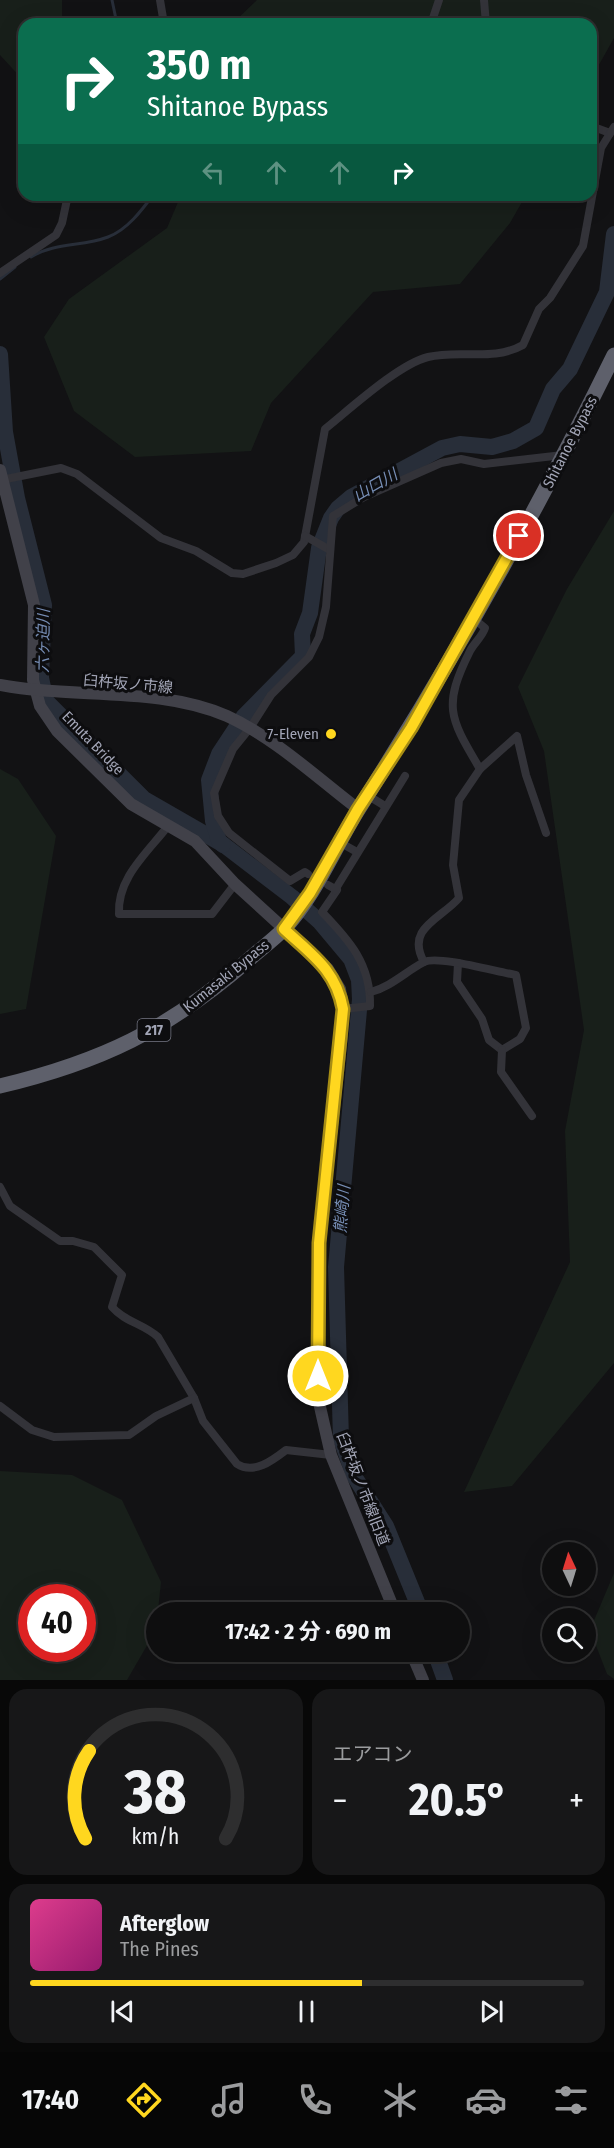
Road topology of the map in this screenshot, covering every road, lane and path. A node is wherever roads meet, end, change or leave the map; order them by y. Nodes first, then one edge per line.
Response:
1 (160, 0) edge
2 (439, 0) edge
3 (484, 0) edge
4 (163, 18) edge
5 (433, 18) edge
6 (486, 18) edge
7 (597, 127) edge
8 (612, 130) edge
9 (597, 170) edge
10 (67, 201) edge
11 (591, 201) edge
12 (0, 273) edge
13 (614, 355) edge
14 (566, 454) junction
15 (3, 476) edge
16 (307, 537) junction
17 (329, 550) junction
18 (473, 618) junction
19 (0, 685) edge
20 (248, 727) junction
21 (480, 769) junction
22 (405, 776) dead end
23 (367, 795) junction
24 (385, 806) junction
25 (358, 809) junction
26 (168, 826) junction
27 (546, 833) dead end
28 (339, 842) junction
29 (357, 852) junction
30 (308, 874) dead end
31 (235, 884) junction
32 (284, 929) junction
33 (424, 962) junction
34 (458, 963) junction
35 (371, 992) junction
36 (346, 1009) junction
37 (502, 1050) junction
38 (0, 1086) edge
39 (532, 1116) dead end
40 (0, 1187) edge
41 (194, 1398) junction
42 (0, 1406) edge
43 (331, 1455) junction
44 (391, 1602) edge
45 (415, 1662) edge
46 (423, 1680) edge

1 - 4 street
2 - 5 street
3 - 6 street
7 - 8 street
8 - 9 street
10 - 12 street
11 - 16 street
13 - 14 highway, Shitanoe Bypass / 217
14 - 17 street
14 - 18 highway, Shitanoe Bypass / 217
15 - 16 street
15 - 26 main road, Emuta Bridge
16 - 17 street
17 - 20 street
18 - 21 street
18 - 23 highway, Shitanoe Bypass / 217
19 - 20 main road, 臼杵坂ノ市線
20 - 25 main road
20 - 30 street
21 - 27 street
21 - 33 street
22 - 24 street
23 - 24 street
23 - 25 highway, Shitanoe Bypass / 217
24 - 29 street
25 - 28 highway, Shitanoe Bypass / 217
26 - 31 main road, Emuta Bridge
26 - 31 street
28 - 29 street
28 - 32 highway, Shitanoe Bypass / 217
29 - 35 street
31 - 32 main road, Emuta Bridge
32 - 36 main road, 臼杵坂ノ市線旧道
32 - 38 highway, Kumasaki Bypass / 217
33 - 34 street
33 - 35 street
34 - 37 street
34 - 37 street
35 - 36 street
36 - 43 main road, 臼杵坂ノ市線旧道
37 - 39 street
40 - 41 street
41 - 42 street
41 - 43 street
43 - 44 main road, 臼杵坂ノ市線旧道
45 - 46 main road

